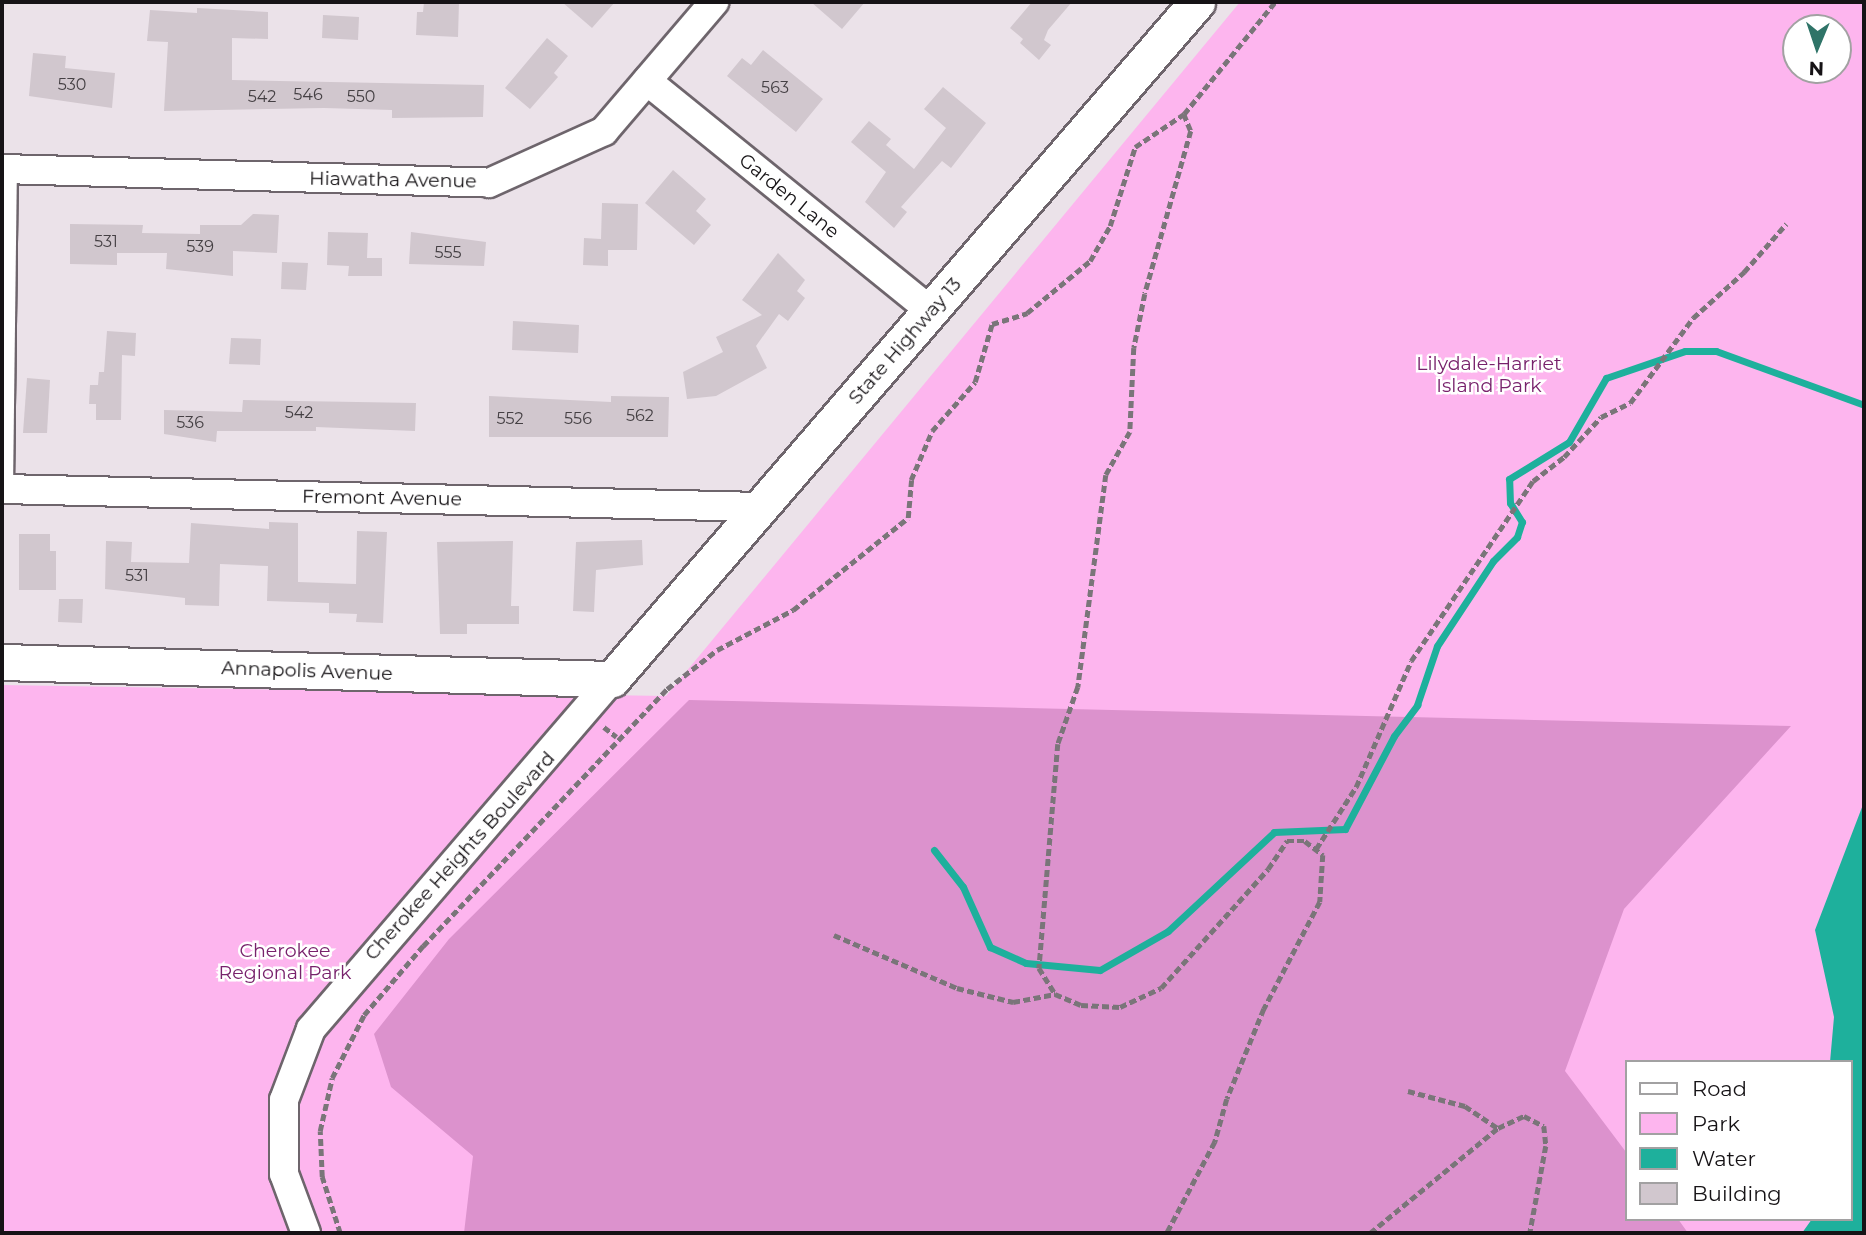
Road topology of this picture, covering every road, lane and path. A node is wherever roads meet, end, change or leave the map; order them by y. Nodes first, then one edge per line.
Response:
1 (714, 2) edge
2 (1196, 2) edge
3 (1275, 2) edge
4 (647, 81) junction
5 (1184, 114) junction
6 (6, 169) edge
7 (1786, 224) dead end
8 (931, 311) junction
9 (4, 489) edge
10 (762, 507) junction
11 (2, 662) edge
12 (612, 679) junction
13 (604, 726) dead end
14 (617, 737) junction
15 (1315, 849) junction
16 (834, 935) dead end
17 (1055, 994) junction
18 (1408, 1091) dead end
19 (1498, 1128) junction
20 (306, 1233) edge
21 (340, 1233) edge
22 (1167, 1233) edge
23 (1370, 1233) edge
24 (1530, 1233) edge

1 - 4 street, Hiawatha Avenue
2 - 8 street, State Highway 13
3 - 5 path
4 - 6 street, Hiawatha Avenue
4 - 8 street, Garden Lane
5 - 14 path
5 - 17 path
6 - 9 lane
7 - 15 path
8 - 10 street, State Highway 13
9 - 10 street, Fremont Avenue
10 - 12 street, State Highway 13
11 - 12 street, Annapolis Avenue
12 - 20 street, Cherokee Heights Boulevard
13 - 14 path
14 - 21 path
15 - 17 path
15 - 22 path
16 - 17 path
18 - 19 path
19 - 23 path
19 - 24 path

